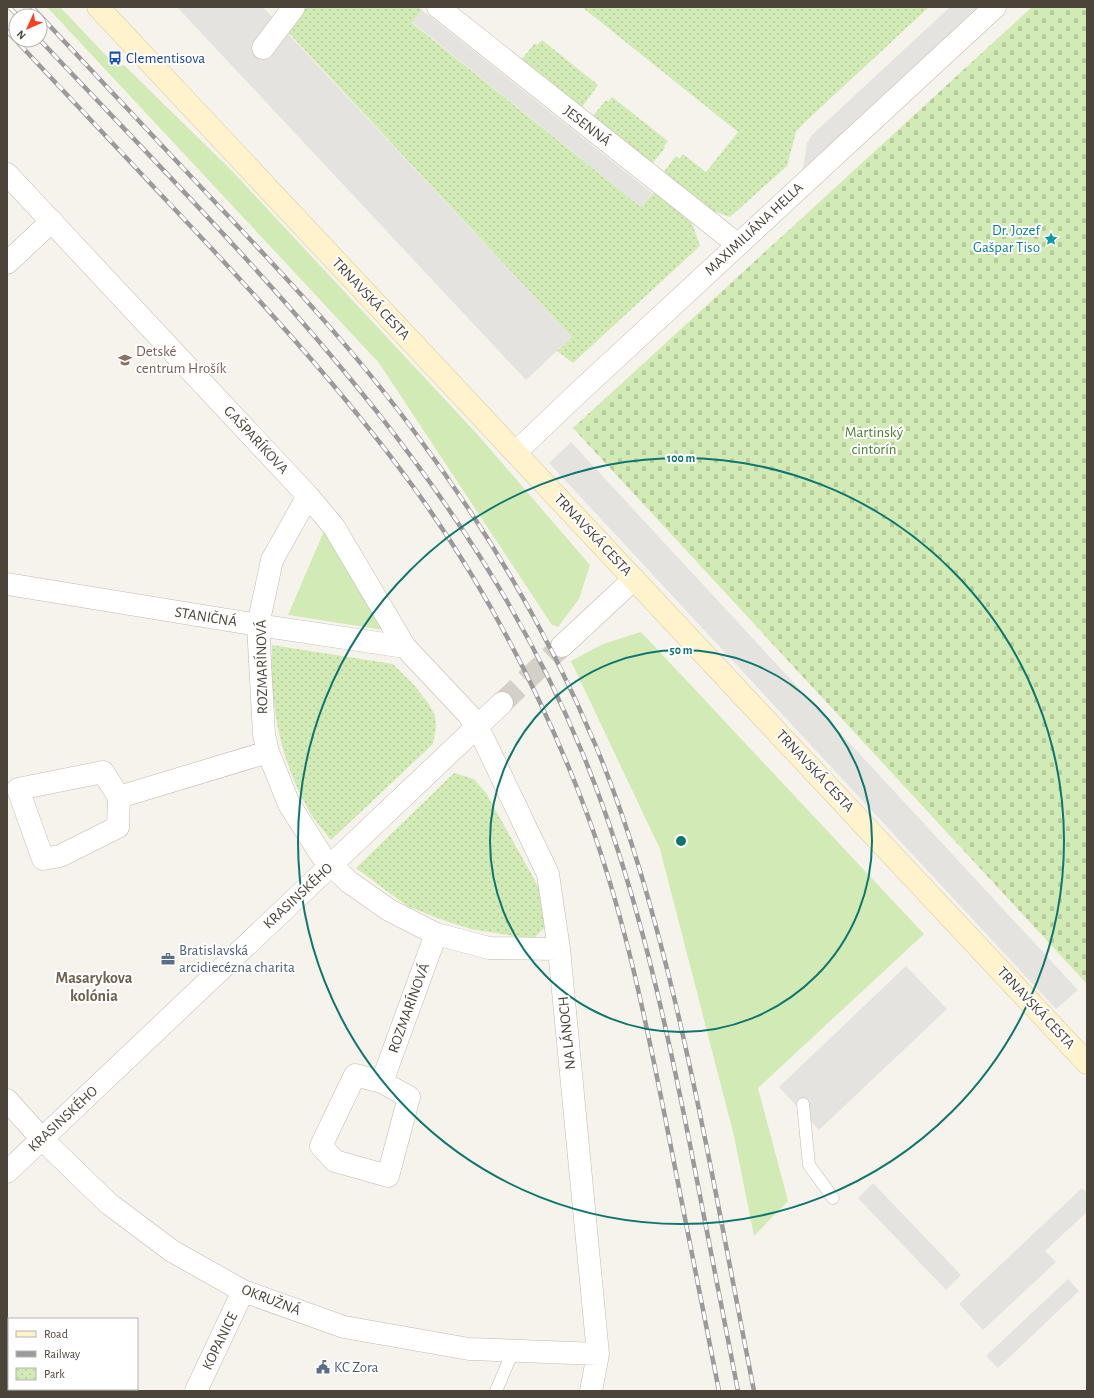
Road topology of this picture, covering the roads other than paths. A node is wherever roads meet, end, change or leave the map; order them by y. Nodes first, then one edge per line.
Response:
1 (98, 7) edge
2 (294, 7) edge
3 (438, 7) edge
4 (994, 7) edge
5 (263, 48) dead end
6 (7, 174) edge
7 (52, 221) junction
8 (737, 244) junction
9 (7, 263) edge
10 (516, 452) junction
11 (308, 496) junction
12 (634, 578) junction
13 (7, 584) edge
14 (258, 625) junction
15 (562, 646) tunnel mouth
16 (405, 647) junction
17 (502, 704) tunnel mouth
18 (476, 728) junction
19 (268, 752) junction
20 (119, 797) junction
21 (331, 865) junction
22 (436, 934) junction
23 (559, 949) junction
24 (1087, 1063) edge
25 (382, 1082) junction
26 (7, 1100) edge
27 (803, 1104) dead end
28 (42, 1139) junction
29 (7, 1172) edge
30 (833, 1198) dead end
31 (243, 1291) junction
32 (513, 1351) junction
33 (598, 1354) junction
34 (196, 1391) edge
35 (496, 1391) edge
36 (591, 1391) edge

1 - 10 main road, TRNAVSKÁ CESTA
2 - 5 street
3 - 8 street, JESENNÁ
4 - 8 street, MAXIMILIÁNA HELLA
6 - 7 street, GAŠPARÍKOVA
7 - 9 street
7 - 11 street, GAŠPARÍKOVA
8 - 10 street, MAXIMILIÁNA HELLA
10 - 12 main road, TRNAVSKÁ CESTA
11 - 14 street, ROZMARÍNOVÁ
11 - 16 street, GAŠPARÍKOVA
12 - 15 street
12 - 24 main road, TRNAVSKÁ CESTA
13 - 14 street, STANIČNÁ
14 - 16 street, STANIČNÁ
14 - 19 street, ROZMARÍNOVÁ
16 - 18 street, GAŠPARÍKOVA
17 - 18 street, KRASINSKÉHO
18 - 21 street, KRASINSKÉHO
18 - 23 street, NA LÁNOCH
19 - 20 street
19 - 21 street, ROZMARÍNOVÁ
20 - 20 street
21 - 22 street, ROZMARÍNOVÁ
21 - 28 street, KRASINSKÉHO
22 - 23 street, ROZMARÍNOVÁ
22 - 25 street, ROZMARÍNOVÁ
23 - 33 street, NA LÁNOCH
25 - 25 street
26 - 28 street, OKRUŽNÁ
27 - 30 lane
28 - 29 street, KRASINSKÉHO
28 - 31 street, OKRUŽNÁ
31 - 32 street, OKRUŽNÁ
31 - 34 street, KOPANICE
32 - 33 street, OKRUŽNÁ
32 - 35 lane
33 - 36 street, NA LÁNOCH

